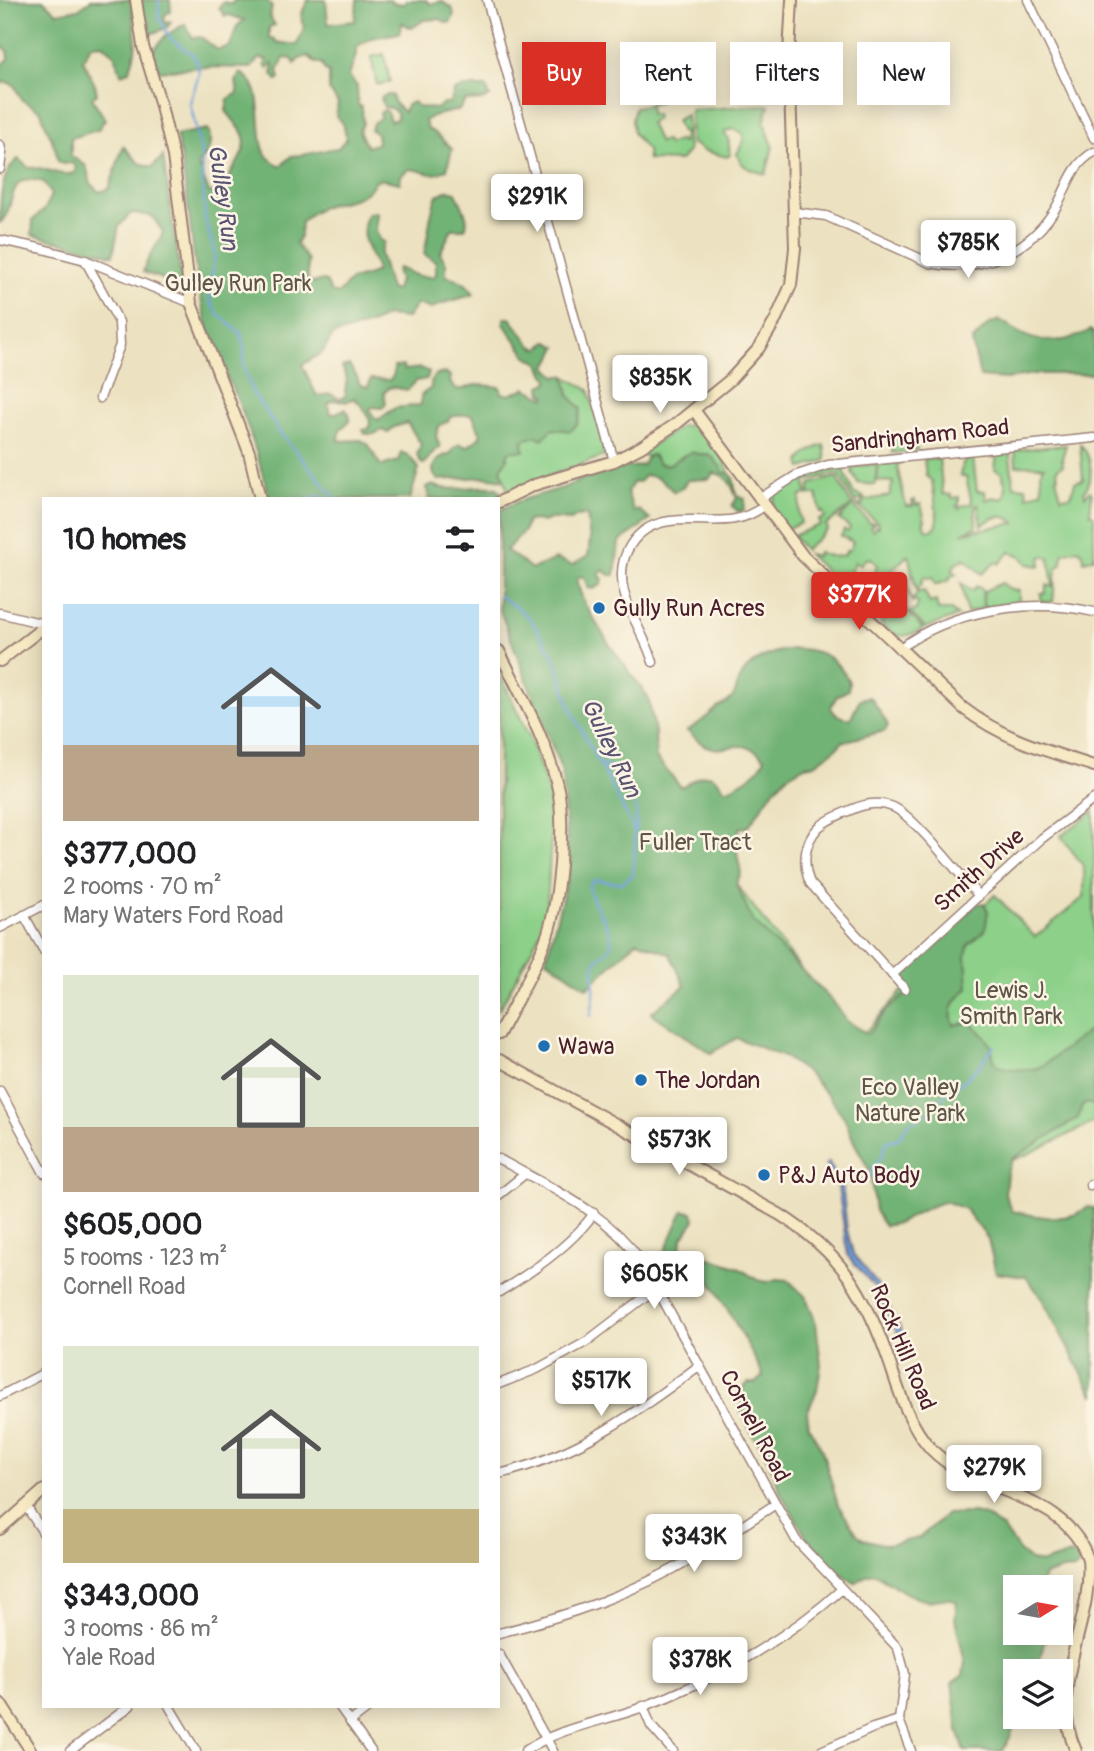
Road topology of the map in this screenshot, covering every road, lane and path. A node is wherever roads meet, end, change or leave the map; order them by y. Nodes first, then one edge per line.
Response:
1 (136, 0) edge
2 (487, 0) edge
3 (792, 0) edge
4 (1028, 0) edge
5 (1094, 138) edge
6 (0, 145) edge
7 (1094, 152) edge
8 (0, 169) edge
9 (794, 212) junction
10 (0, 240) edge
11 (85, 260) junction
12 (191, 303) junction
13 (100, 398) dead end
14 (694, 410) junction
15 (1094, 438) edge
16 (614, 461) junction
17 (260, 497) edge
18 (500, 502) edge
19 (761, 503) junction
20 (1094, 612) edge
21 (0, 613) edge
22 (42, 624) edge
23 (42, 627) edge
24 (899, 649) junction
25 (500, 653) edge
26 (0, 661) edge
27 (653, 662) dead end
28 (1094, 766) edge
29 (1094, 799) edge
30 (979, 896) junction
31 (42, 906) edge
32 (24, 915) junction
33 (0, 928) edge
34 (42, 947) edge
35 (892, 975) junction
36 (905, 989) dead end
37 (500, 1032) edge
38 (500, 1061) edge
39 (0, 1091) edge
40 (500, 1161) edge
41 (42, 1169) edge
42 (525, 1174) junction
43 (500, 1194) edge
44 (593, 1213) junction
45 (658, 1287) junction
46 (500, 1291) edge
47 (700, 1365) junction
48 (42, 1374) edge
49 (500, 1384) edge
50 (0, 1396) edge
51 (500, 1474) edge
52 (42, 1492) edge
53 (776, 1504) junction
54 (26, 1506) junction
55 (0, 1530) edge
56 (42, 1531) edge
57 (842, 1589) junction
58 (500, 1633) edge
59 (500, 1656) edge
60 (0, 1703) edge
61 (643, 1706) junction
62 (127, 1708) edge
63 (170, 1708) edge
64 (340, 1708) edge
65 (368, 1708) edge
66 (899, 1720) junction
67 (350, 1722) junction
68 (545, 1738) junction
69 (31, 1751) edge
70 (69, 1751) edge
71 (196, 1751) edge
72 (371, 1751) edge
73 (525, 1751) edge
74 (553, 1751) edge
75 (673, 1751) edge
76 (821, 1751) edge
77 (911, 1751) edge
78 (1076, 1751) edge

1 - 12 main road
2 - 16 street
3 - 9 main road
4 - 5 street
6 - 8 street
7 - 9 street
9 - 14 main road
10 - 11 street
11 - 12 street
11 - 13 street
12 - 17 main road
14 - 16 main road
14 - 19 main road
15 - 19 street, Sandringham Road
16 - 18 main road
19 - 24 main road
19 - 27 street, Sandringham Road
20 - 24 street
21 - 22 street
23 - 26 main road
24 - 28 main road
25 - 37 main road
29 - 30 street, Smith Drive
30 - 35 street, Smith Drive
30 - 35 street
31 - 32 street
32 - 33 street
32 - 34 street
35 - 36 street
38 - 78 main road, Rock Hill Road
39 - 41 street
40 - 42 street, Cornell Road
42 - 43 street
42 - 44 street, Cornell Road
44 - 45 street, Cornell Road
44 - 46 street
45 - 47 street, Cornell Road
45 - 49 street
47 - 51 street
47 - 53 street, Cornell Road
48 - 50 street
52 - 54 main road
53 - 57 street, Cornell Road
53 - 58 street
54 - 55 main road
54 - 56 street
57 - 61 street
57 - 66 street, Cornell Road
59 - 68 street
60 - 69 main road
61 - 68 street
61 - 75 street
62 - 70 street
63 - 71 street
64 - 67 street
65 - 67 street
66 - 76 street
66 - 77 street, Cornell Road
67 - 72 street
68 - 73 street
68 - 74 street

